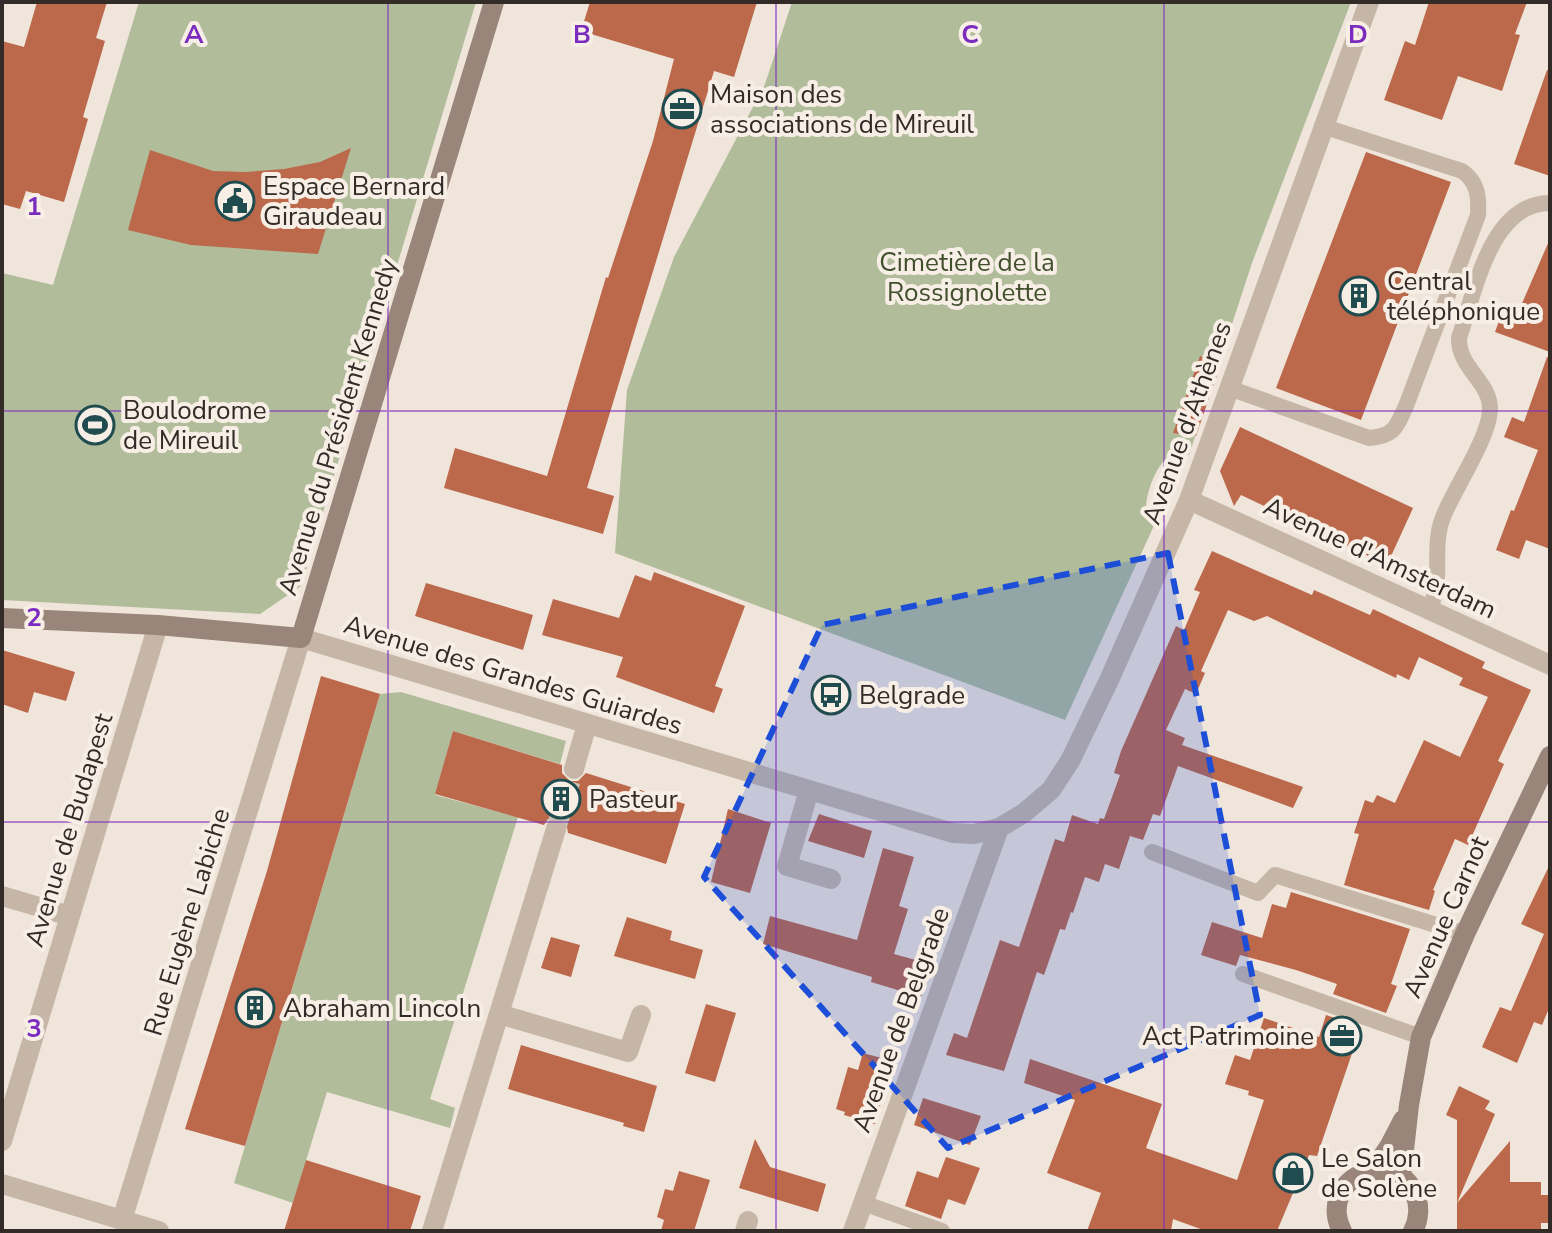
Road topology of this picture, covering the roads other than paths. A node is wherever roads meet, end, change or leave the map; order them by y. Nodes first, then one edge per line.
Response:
1 (494, 2) edge
2 (1369, 2) edge
3 (1322, 126) junction
4 (1550, 203) edge
5 (1229, 388) junction
6 (1189, 500) junction
7 (1431, 610) junction
8 (2, 618) edge
9 (158, 625) junction
10 (301, 638) junction
11 (1550, 665) edge
12 (587, 724) junction
13 (1550, 756) edge
14 (574, 769) tunnel mouth
15 (809, 790) junction
16 (999, 828) junction
17 (556, 829) tunnel mouth
18 (1152, 852) dead end
19 (831, 879) dead end
20 (2, 896) edge
21 (70, 916) junction
22 (1465, 934) junction
23 (1243, 974) dead end
24 (499, 1014) junction
25 (641, 1015) dead end
26 (1421, 1037) junction
27 (1409, 1105) junction
28 (2, 1141) edge
29 (1373, 1170) junction
30 (1401, 1177) junction
31 (2, 1184) edge
32 (863, 1203) junction
33 (122, 1220) junction
34 (1336, 1225) edge
35 (159, 1231) edge
36 (432, 1231) edge
37 (853, 1231) edge
38 (942, 1231) edge
39 (1413, 1231) edge

1 - 10 street, Avenue du Président Kennedy
2 - 3 street, Avenue d'Athènes
3 - 5 street, Avenue d'Athènes
3 - 5 lane
4 - 7 lane
5 - 6 street, Avenue d'Athènes
6 - 7 street, Avenue d'Amsterdam
6 - 16 street, Avenue d'Athènes
7 - 11 street, Avenue d'Amsterdam
8 - 9 street, Avenue des Grandes Guiardes
9 - 10 street, Avenue des Grandes Guiardes
9 - 21 street, Avenue de Budapest
10 - 12 street, Avenue des Grandes Guiardes
10 - 33 street, Rue Eugène Labiche
12 - 14 street
12 - 15 street, Avenue des Grandes Guiardes
13 - 22 street, Avenue Carnot
15 - 16 street, Avenue des Grandes Guiardes
15 - 19 street
16 - 32 street, Avenue de Belgrade
17 - 24 street
18 - 22 lane
20 - 21 street
21 - 28 street, Avenue de Budapest
22 - 26 street, Avenue Carnot
23 - 26 lane
24 - 25 street
24 - 36 street
26 - 27 street, Avenue Carnot
27 - 29 street, Avenue Carnot
27 - 30 street, Avenue Carnot
29 - 30 street
29 - 34 street
30 - 39 street
31 - 33 street
32 - 37 street, Avenue de Belgrade
32 - 38 lane
33 - 35 street

